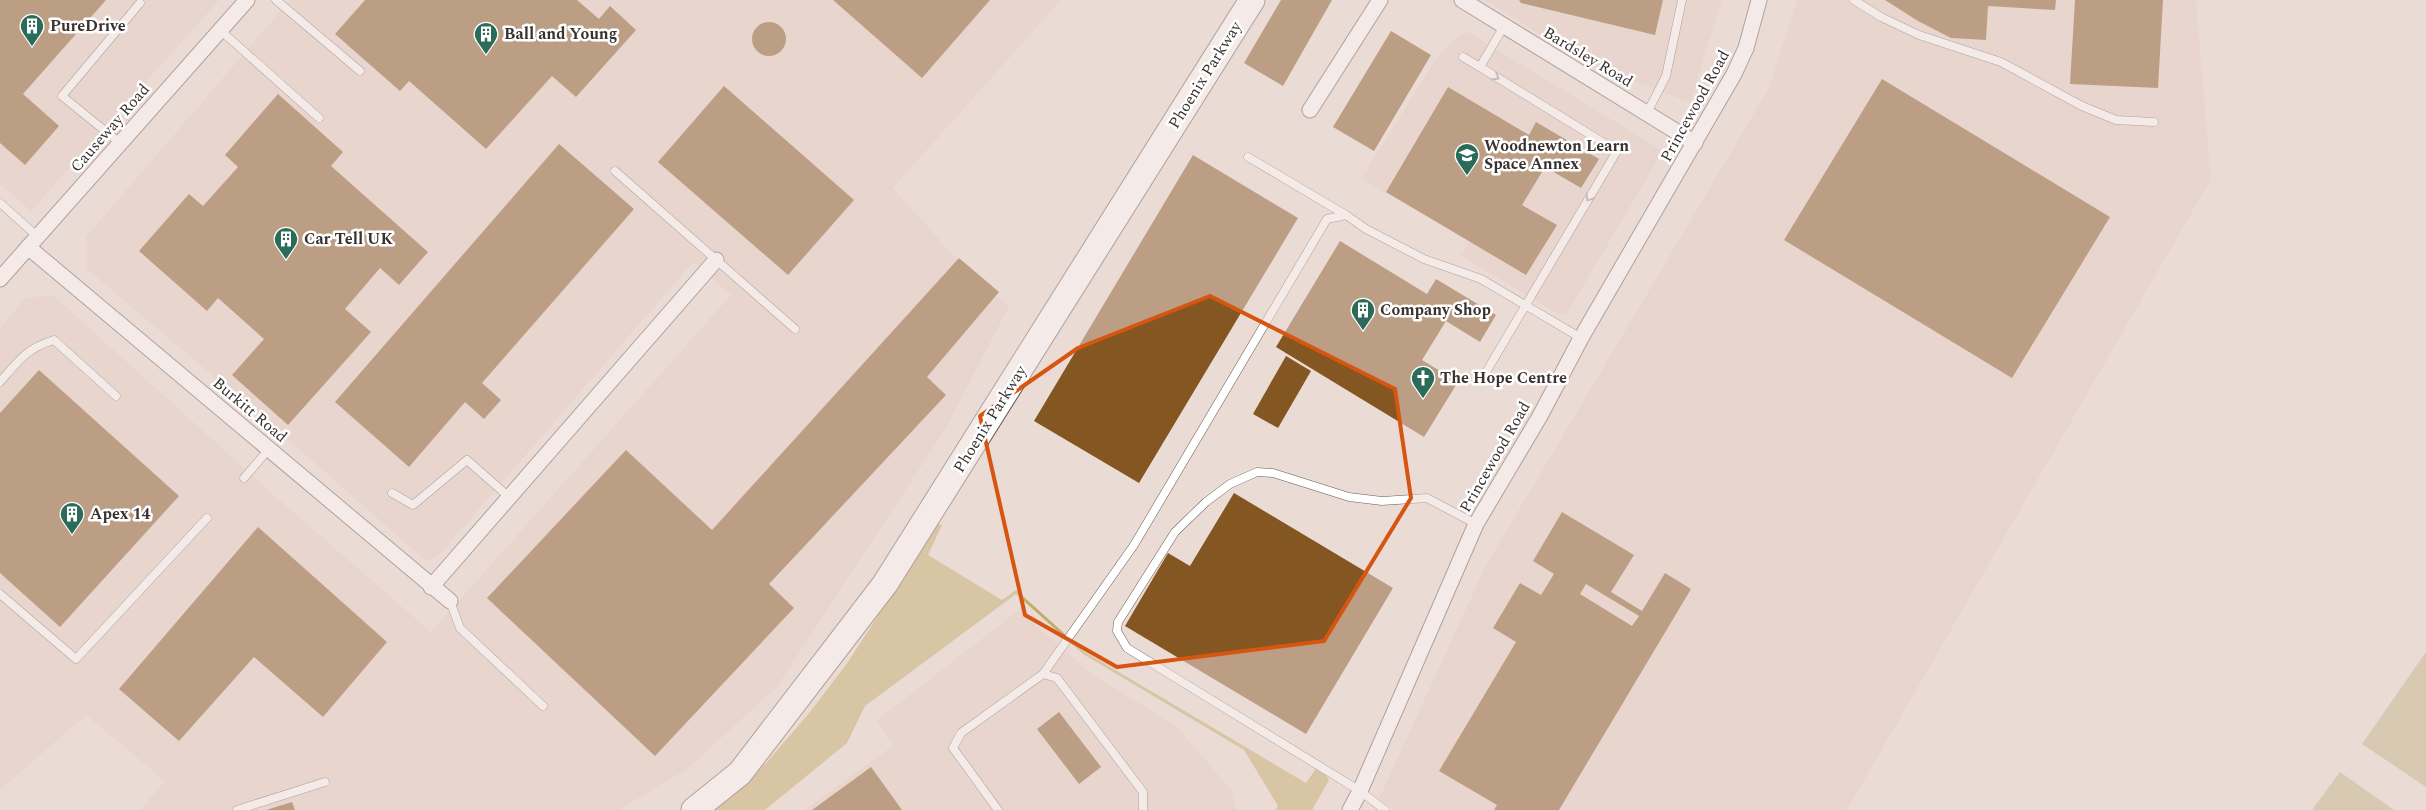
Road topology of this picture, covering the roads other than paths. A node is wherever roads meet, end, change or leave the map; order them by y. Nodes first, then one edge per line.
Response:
1 (247, 0) edge
2 (276, 0) edge
3 (1252, 0) edge
4 (1380, 0) edge
5 (1463, 0) edge
6 (1682, 0) edge
7 (1759, 0) edge
8 (1854, 0) edge
9 (140, 2) dead end
10 (1862, 2) edge
11 (1504, 26) junction
12 (220, 30) junction
13 (1463, 57) dead end
14 (1480, 67) junction
15 (360, 71) dead end
16 (1310, 110) dead end
17 (1647, 113) junction
18 (319, 118) dead end
19 (2154, 122) dead end
20 (120, 143) junction
21 (1695, 143) junction
22 (1248, 158) dead end
23 (615, 170) dead end
24 (0, 203) edge
25 (1346, 215) junction
26 (33, 242) junction
27 (716, 260) junction
28 (0, 279) edge
29 (1525, 305) junction
30 (795, 329) dead end
31 (1581, 338) junction
32 (1482, 379) dead end
33 (0, 382) edge
34 (116, 396) dead end
35 (269, 449) junction
36 (244, 478) dead end
37 (392, 493) dead end
38 (508, 496) junction
39 (207, 518) dead end
40 (1476, 524) junction
41 (431, 587) junction
42 (0, 594) edge
43 (450, 601) joint
44 (1044, 674) junction
45 (543, 706) dead end
46 (325, 782) dead end
47 (1360, 792) junction
48 (236, 810) edge
49 (694, 810) edge
50 (998, 810) edge
51 (1142, 810) edge
52 (1350, 810) edge
53 (1385, 810) edge

1 - 12 street, Causeway Road
2 - 15 lane
3 - 49 main road, Phoenix Parkway
4 - 16 street
5 - 11 street, Bardsley Road
6 - 17 lane
7 - 21 street, Princewood Road
8 - 10 lane
9 - 20 lane
10 - 19 lane
11 - 14 lane
11 - 17 street, Bardsley Road
12 - 18 lane
12 - 20 street, Causeway Road
13 - 14 lane
14 -> 29 lane
17 - 21 street, Bardsley Road
20 - 26 street, Causeway Road
21 - 31 street, Princewood Road
22 - 25 lane
23 - 27 lane
24 - 26 lane
25 - 29 lane
25 - 44 lane
26 - 28 street, Causeway Road
26 - 35 street, Burkitt Road
27 - 30 lane
27 - 38 street
29 - 31 lane
29 - 32 lane
31 - 40 street, Princewood Road
33 - 34 lane
35 - 36 lane
35 - 41 street, Burkitt Road
37 - 38 lane
38 - 41 street
39 - 42 lane
40 - 47 street, Princewood Road
40 - 47 lane
41 - 43 street, Burkitt Road
43 - 45 lane
44 - 50 lane
44 - 51 lane
46 - 48 lane
47 - 52 street, Princewood Road
47 - 53 lane

